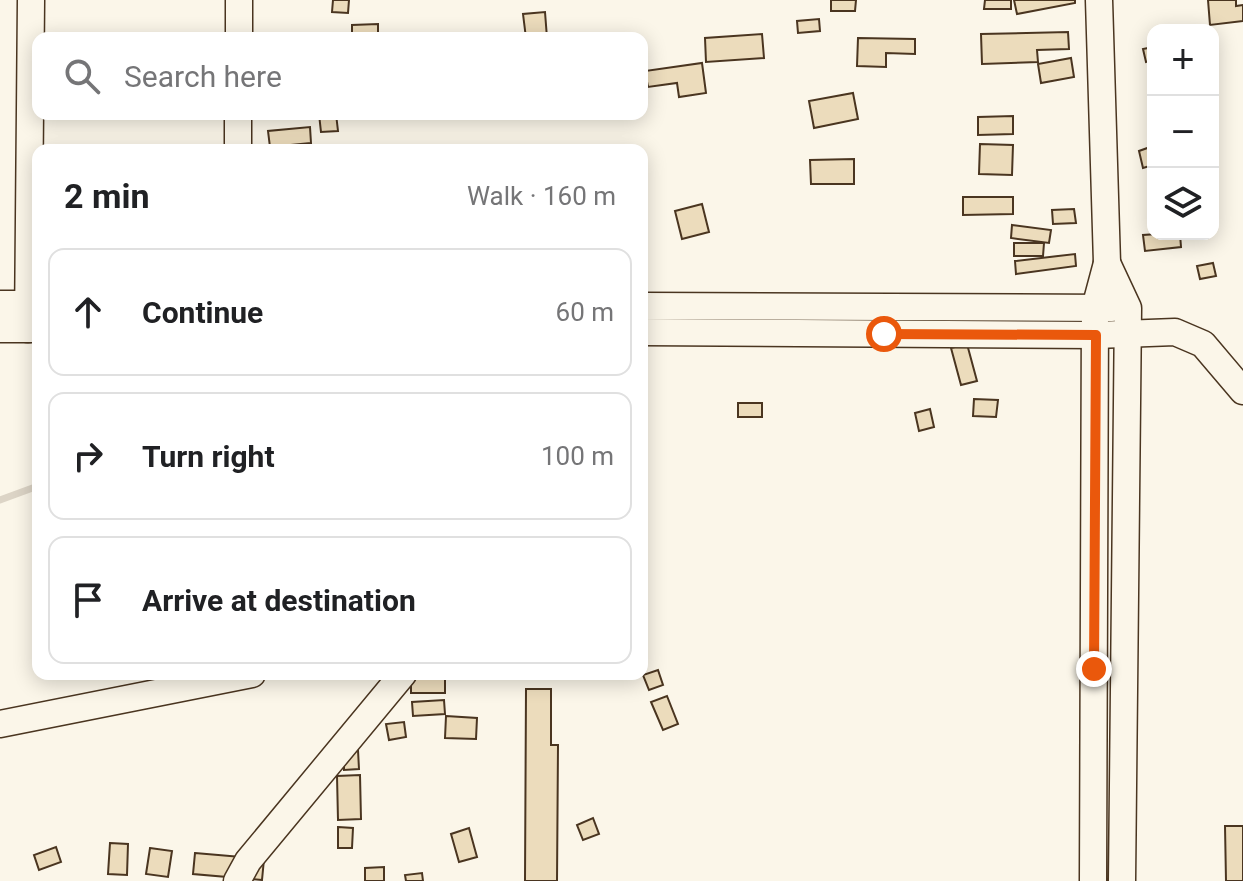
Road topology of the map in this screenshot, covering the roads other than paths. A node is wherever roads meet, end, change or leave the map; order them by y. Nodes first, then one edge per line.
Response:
1 (31, 0) edge
2 (239, 0) edge
3 (1099, 0) edge
4 (239, 32) edge
5 (238, 120) edge
6 (238, 144) edge
7 (32, 158) edge
8 (1107, 263) junction
9 (0, 304) edge
10 (648, 306) edge
11 (1095, 308) junction
12 (1128, 308) junction
13 (32, 316) edge
14 (32, 316) edge
15 (0, 329) edge
16 (648, 332) edge
17 (1096, 335) junction
18 (1128, 335) junction
19 (1243, 391) edge
20 (222, 680) edge
21 (398, 680) edge
22 (0, 724) edge
23 (237, 881) edge
24 (1093, 881) edge
25 (1122, 881) edge

1 - 7 street
2 - 4 street
3 - 8 street
5 - 6 street
8 - 11 street
8 - 12 street
9 - 13 street
10 - 11 street
11 - 12 street
11 - 17 street
12 - 18 street
14 - 15 street
16 - 17 street
17 - 18 street
17 - 24 street
18 - 19 street
18 - 25 street
20 - 22 street
21 - 23 street

